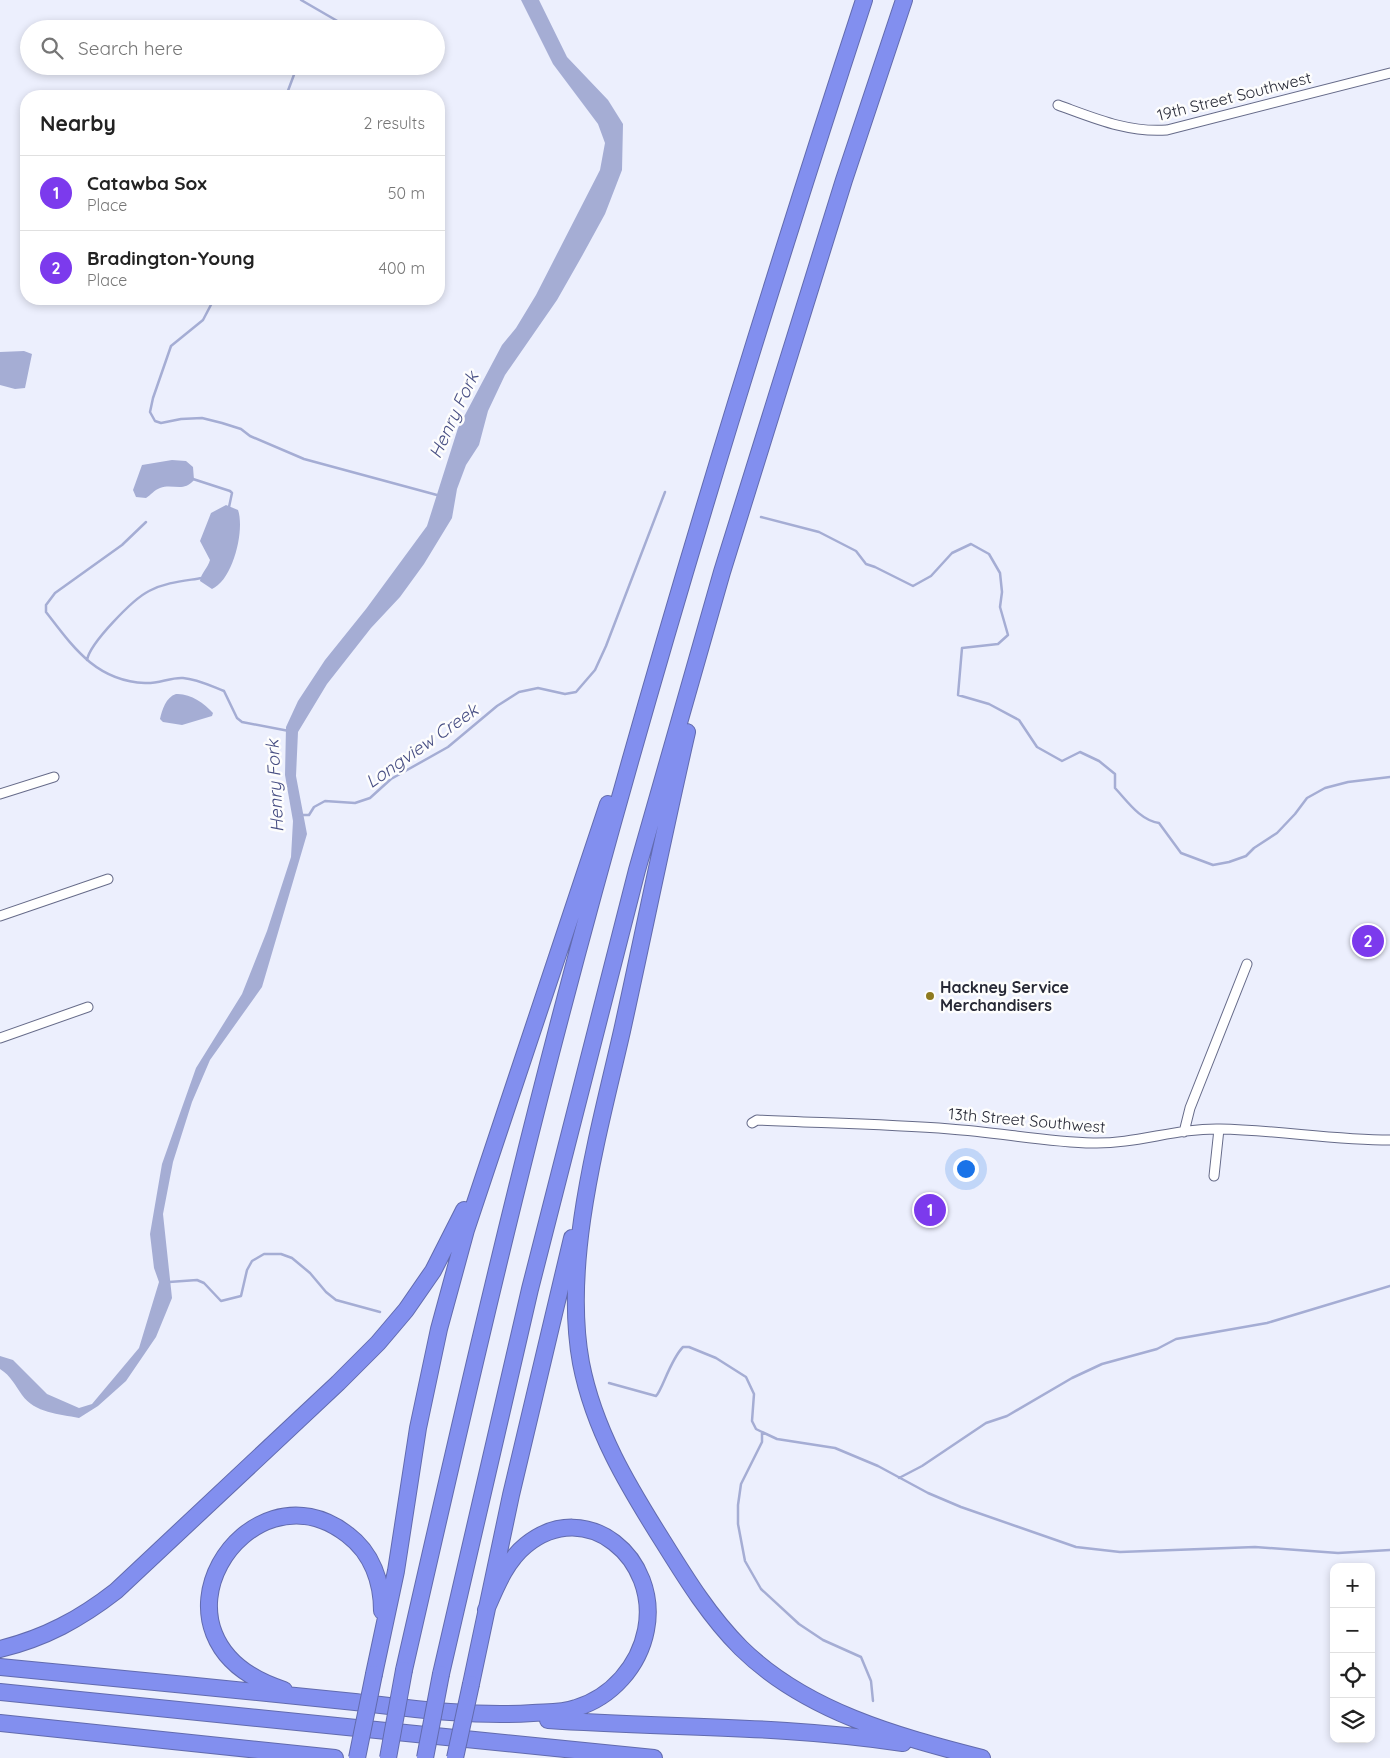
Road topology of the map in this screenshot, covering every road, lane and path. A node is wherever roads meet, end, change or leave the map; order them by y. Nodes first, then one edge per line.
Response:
1 (864, 0) edge
2 (904, 0) edge
3 (1390, 73) edge
4 (1058, 105) dead end
5 (750, 491) junction
6 (640, 727) junction
7 (54, 777) dead end
8 (0, 794) edge
9 (108, 879) dead end
10 (0, 916) edge
11 (1247, 964) dead end
12 (88, 1007) dead end
13 (0, 1038) edge
14 (752, 1123) dead end
15 (1219, 1129) junction
16 (498, 1132) junction
17 (1184, 1132) junction
18 (1390, 1140) edge
19 (594, 1154) junction
20 (1214, 1176) dead end
21 (486, 1610) junction
22 (382, 1639) junction
23 (0, 1649) edge
24 (0, 1667) edge
25 (0, 1692) edge
26 (350, 1702) junction
27 (489, 1714) junction
28 (0, 1723) edge
29 (952, 1750) junction
30 (334, 1758) edge
31 (357, 1758) edge
32 (388, 1758) edge
33 (425, 1758) edge
34 (455, 1758) edge
35 (654, 1758) edge
36 (982, 1758) edge

1 - 6 highway
2 - 5 highway
3 - 4 street, 19th Street Southwest
5 - 19 highway
5 - 33 highway, bridge
6 - 16 highway
6 - 32 highway, bridge
7 - 8 street
9 - 10 street
11 - 17 street
12 - 13 street
14 - 17 street, 13th Street Southwest
15 - 17 street, 13th Street Southwest
15 - 18 street, 13th Street Southwest
15 - 20 street
16 - 22 highway
16 - 23 highway
19 - 21 highway
19 - 29 highway
21 - 27 highway
21 - 34 highway, bridge
22 - 26 highway
22 - 31 highway, bridge
24 - 26 highway
25 - 35 highway
26 - 27 highway
27 - 29 highway
28 - 30 highway
29 - 36 highway

